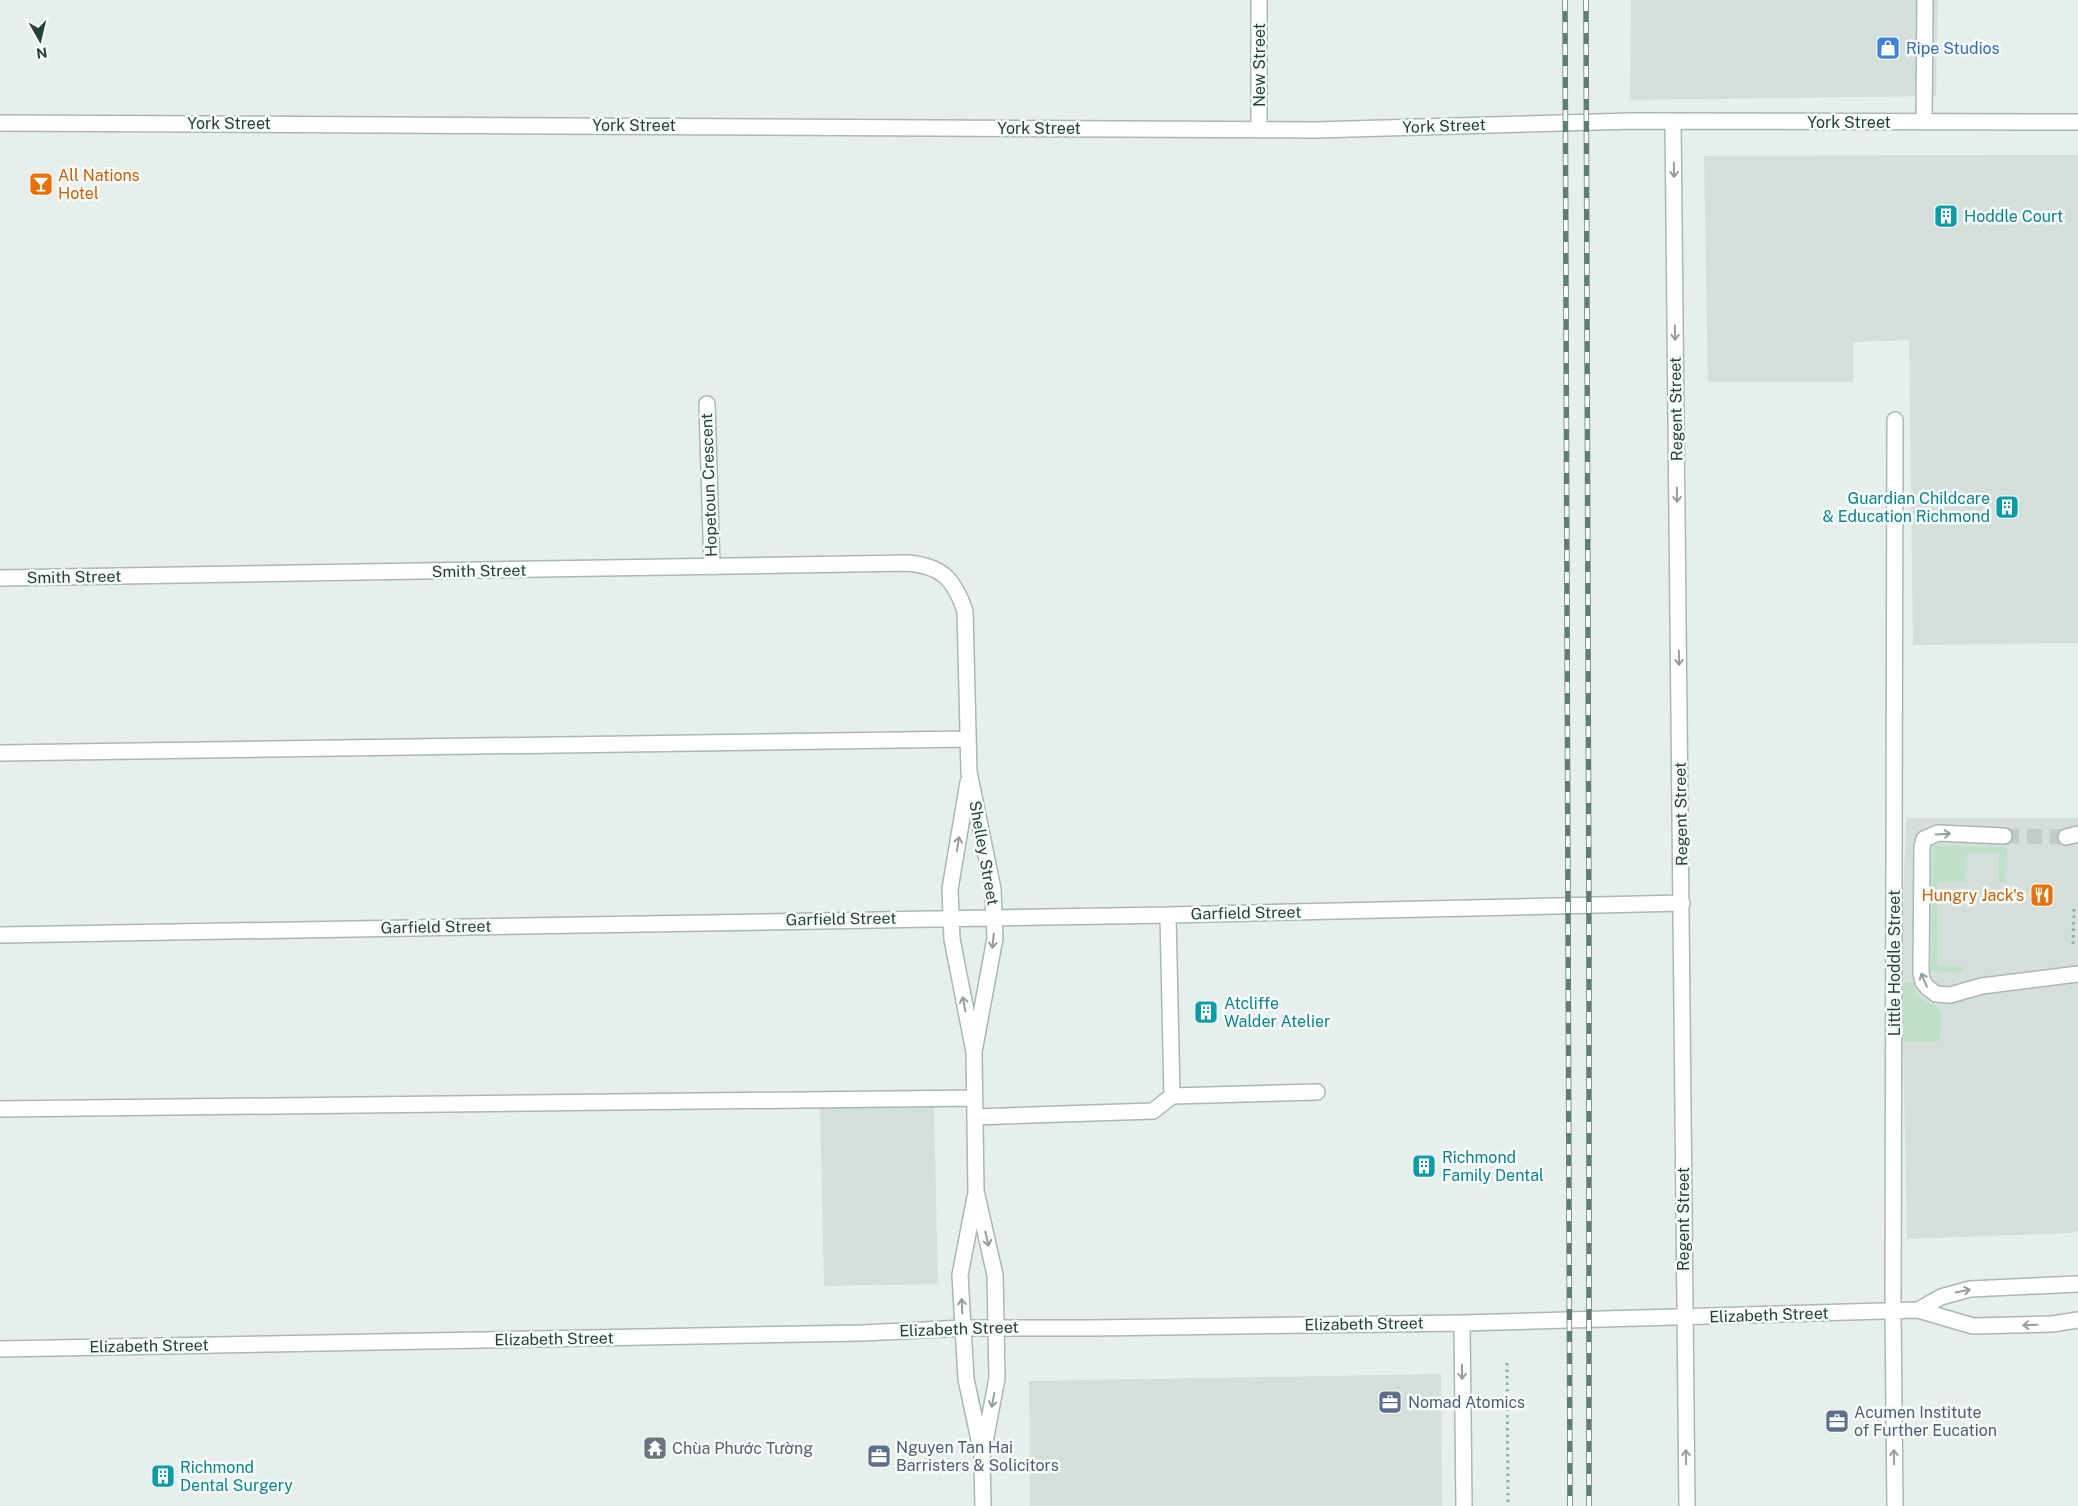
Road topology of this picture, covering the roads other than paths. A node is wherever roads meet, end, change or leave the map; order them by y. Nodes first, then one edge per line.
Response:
1 (1259, 0) edge
2 (1924, 0) edge
3 (0, 122) edge
4 (1673, 122) junction
5 (1924, 122) junction
6 (2078, 122) edge
7 (1259, 130) junction
8 (707, 404) dead end
9 (1895, 420) dead end
10 (712, 567) junction
11 (0, 578) edge
12 (951, 582) joint
13 (968, 739) junction
14 (0, 753) edge
15 (969, 772) junction
16 (2004, 836) tunnel mouth
17 (1682, 903) junction
18 (1168, 915) junction
19 (951, 917) junction
20 (994, 917) junction
21 (0, 935) edge
22 (2078, 974) edge
23 (974, 1052) junction
24 (1317, 1092) dead end
25 (1172, 1096) junction
26 (974, 1098) junction
27 (0, 1109) edge
28 (975, 1116) junction
29 (976, 1191) junction
30 (2078, 1284) edge
31 (1892, 1310) junction
32 (1918, 1310) junction
33 (1684, 1318) junction
34 (2078, 1320) edge
35 (1462, 1323) junction
36 (963, 1328) junction
37 (996, 1328) junction
38 (0, 1349) edge
39 (982, 1458) junction
40 (983, 1506) edge
41 (1464, 1506) edge
42 (1687, 1506) edge
43 (1895, 1506) edge

1 - 7 street, New Street
2 - 5 street
3 - 7 street, York Street
4 - 5 street, York Street
4 - 7 street, York Street
4 -> 17 street, Regent Street
5 - 6 street, York Street
8 - 10 street, Hopetoun Crescent
9 - 31 street, Little Hoddle Street
10 - 11 street, Smith Street
10 - 12 street, Smith Street
12 - 13 street, Shelley Street
13 - 14 street
13 - 15 street, Shelley Street
19 -> 15 street, Shelley Street
15 - 20 street, Shelley Street
22 -> 16 street
17 - 18 street, Garfield Street
17 - 33 street, Regent Street
18 - 20 street, Garfield Street
18 - 25 street
19 - 20 street, Garfield Street
19 - 21 street, Garfield Street
23 -> 19 street, Shelley Street
20 -> 23 street, Shelley Street
23 - 26 street, Shelley Street
24 - 25 street
25 - 28 street
26 - 27 street
26 - 28 street, Shelley Street
28 - 29 street, Shelley Street
36 -> 29 street, Shelley Street
29 -> 37 street, Shelley Street
32 -> 30 street, Elizabeth Street
31 - 32 street, Elizabeth Street
31 - 33 street, Elizabeth Street
43 -> 31 street, Little Hoddle Street
34 -> 32 street, Elizabeth Street
33 - 35 street, Elizabeth Street
42 -> 33 street, Regent Street
35 - 37 street, Elizabeth Street
35 -> 41 street
36 - 37 street, Elizabeth Street
36 - 38 street, Elizabeth Street
36 - 39 street, Shelley Street
37 -> 39 street, Shelley Street
39 - 40 street, Shelley Street

